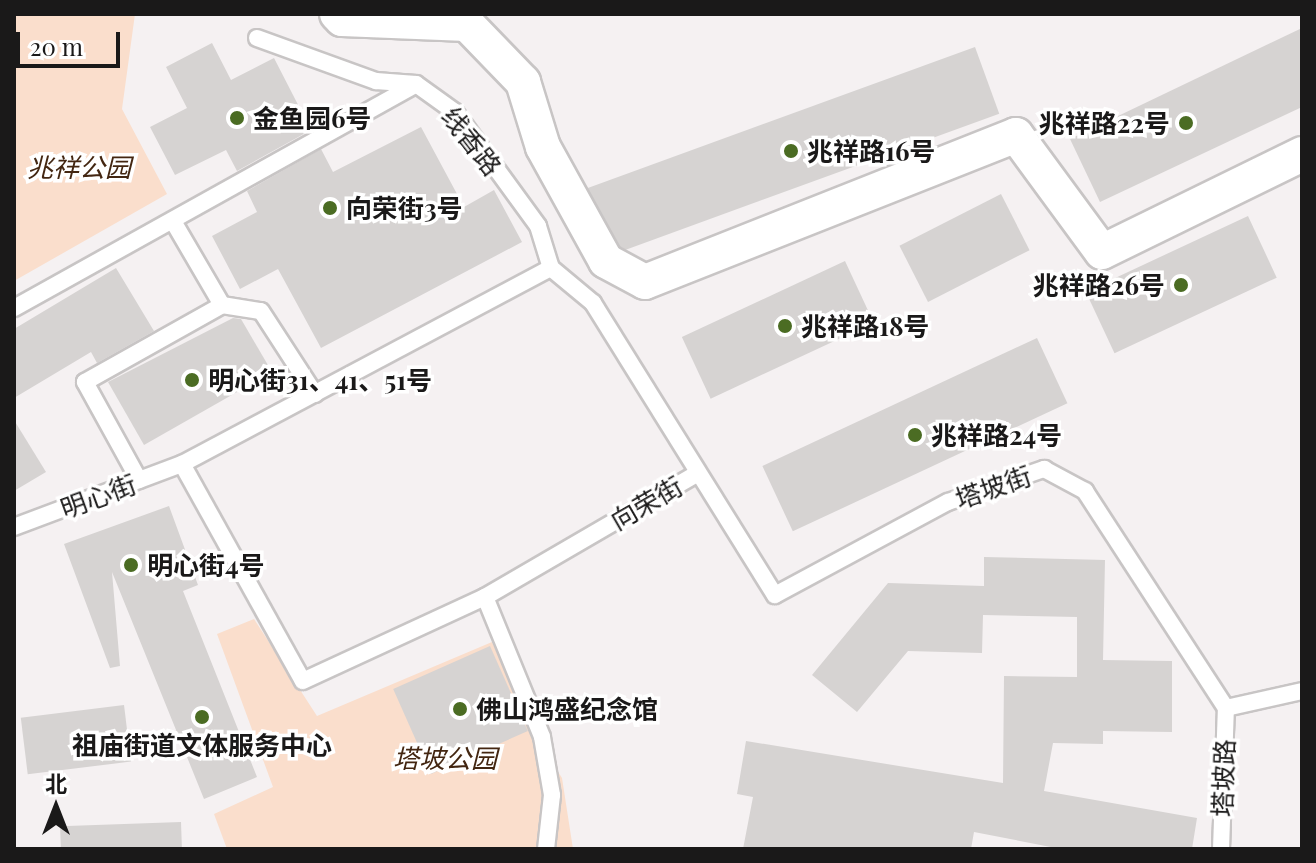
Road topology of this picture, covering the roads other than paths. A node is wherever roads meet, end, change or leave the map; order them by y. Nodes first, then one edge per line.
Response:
1 (337, 14) edge
2 (257, 38) dead end
3 (416, 84) junction
4 (1302, 154) edge
5 (174, 223) junction
6 (551, 268) junction
7 (222, 305) junction
8 (14, 308) edge
9 (315, 394) junction
10 (182, 464) junction
11 (696, 474) junction
12 (139, 480) junction
13 (14, 527) edge
14 (485, 597) junction
15 (1302, 691) edge
16 (1226, 708) junction
17 (546, 849) edge
18 (1221, 849) edge

1 - 4 street
2 - 3 lane, 线香路
3 - 5 lane
3 - 6 lane, 线香路
5 - 7 lane
5 - 8 lane
6 - 9 lane
6 - 11 lane, 向荣街
7 - 9 lane
7 - 12 lane
9 - 10 lane
10 - 12 lane, 明心街
10 - 14 lane, 向荣街
11 - 14 lane, 向荣街
11 - 16 lane, 塔坡街
12 - 13 lane, 明心街
14 - 17 lane
15 - 16 lane
16 - 18 lane, 塔坡路

